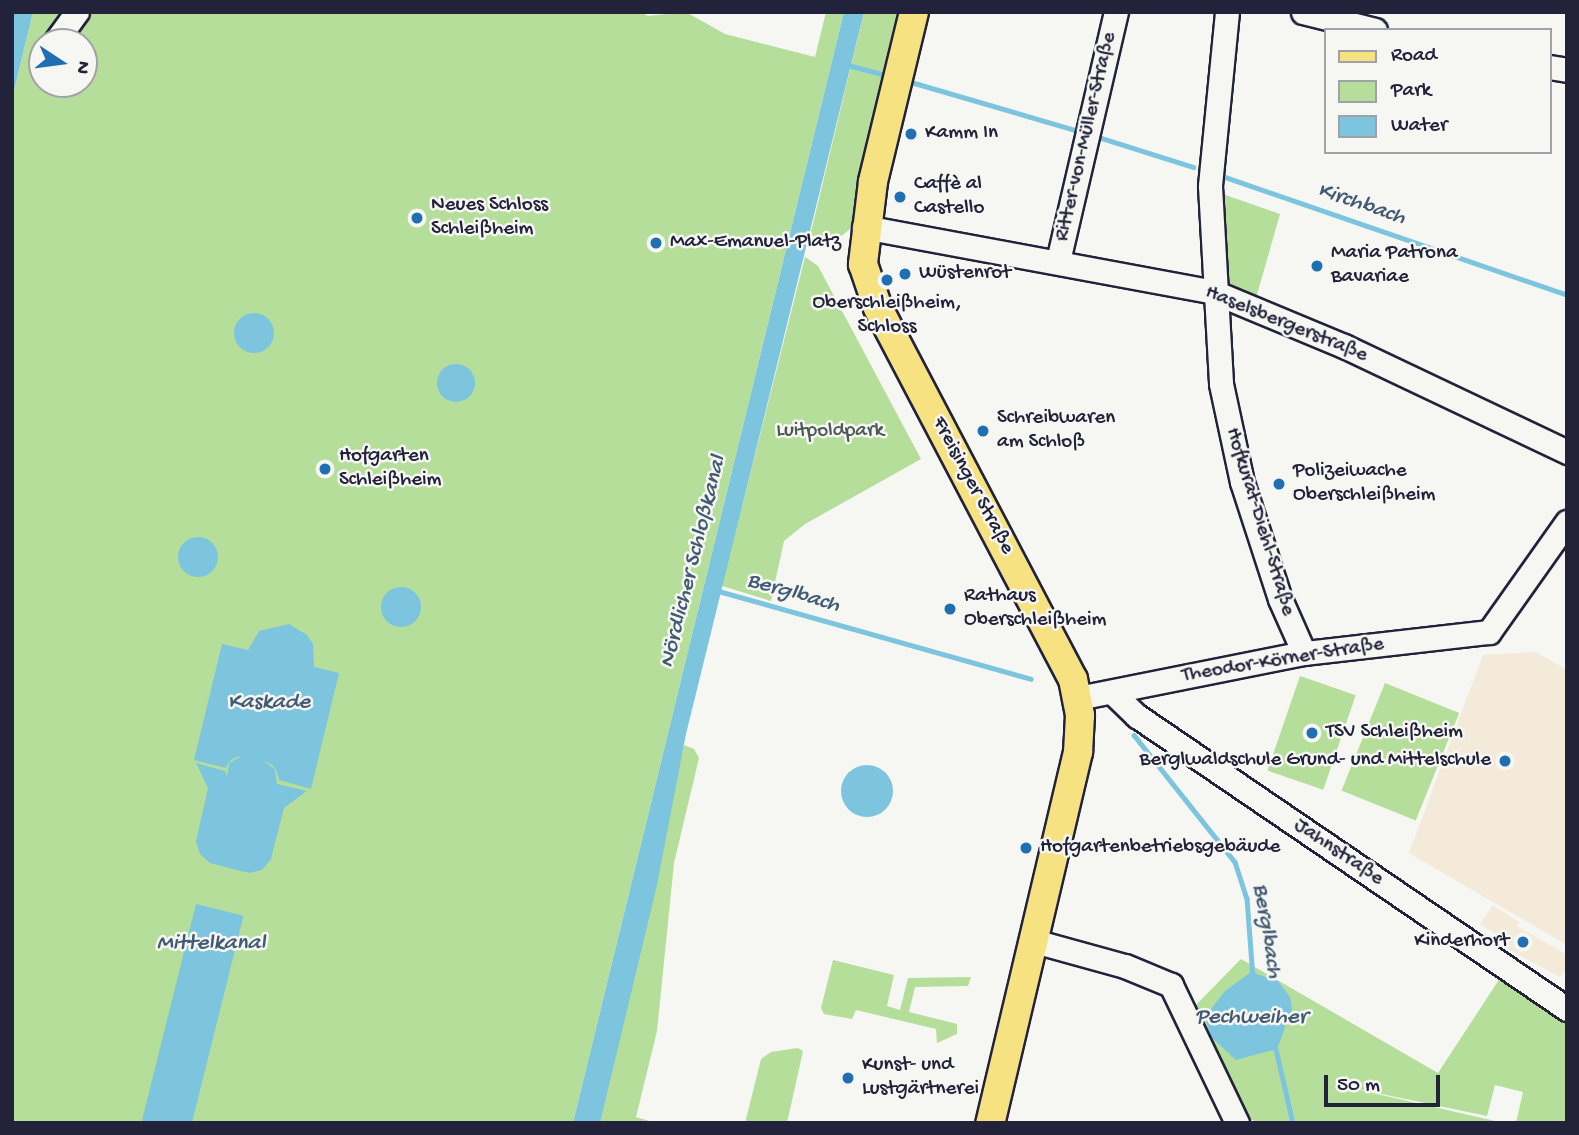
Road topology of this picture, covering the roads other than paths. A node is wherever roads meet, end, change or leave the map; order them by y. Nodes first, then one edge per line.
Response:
1 (77, 12) edge
2 (914, 12) edge
3 (1116, 12) edge
4 (1227, 12) edge
5 (1303, 12) edge
6 (65, 28) edge
7 (1367, 28) edge
8 (864, 227) junction
9 (1058, 261) junction
10 (1214, 292) junction
11 (1567, 452) edge
12 (1567, 522) edge
13 (1304, 653) junction
14 (1114, 694) junction
15 (1078, 698) junction
16 (1034, 941) junction
17 (1565, 1003) edge
18 (990, 1123) edge
19 (1237, 1123) edge

1 - 6 street
2 - 8 main road, Freisinger Straße
3 - 9 street, Ritter-von-Müller-Straße
4 - 10 street, Hofkurat-Diehl-Straße
5 - 7 street
8 - 9 street, Haselsbergerstraße
8 - 15 main road, Freisinger Straße
9 - 10 street, Haselsbergerstraße
10 - 11 street, Haselsbergerstraße
10 - 13 street, Hofkurat-Diehl-Straße
12 - 13 street, Theodor-Körner-Straße
13 - 14 street, Theodor-Körner-Straße
14 - 15 street, Theodor-Körner-Straße
14 - 17 street, Jahnstraße
15 - 16 main road, Freisinger Straße
16 - 18 main road, Freisinger Straße
16 - 19 street

